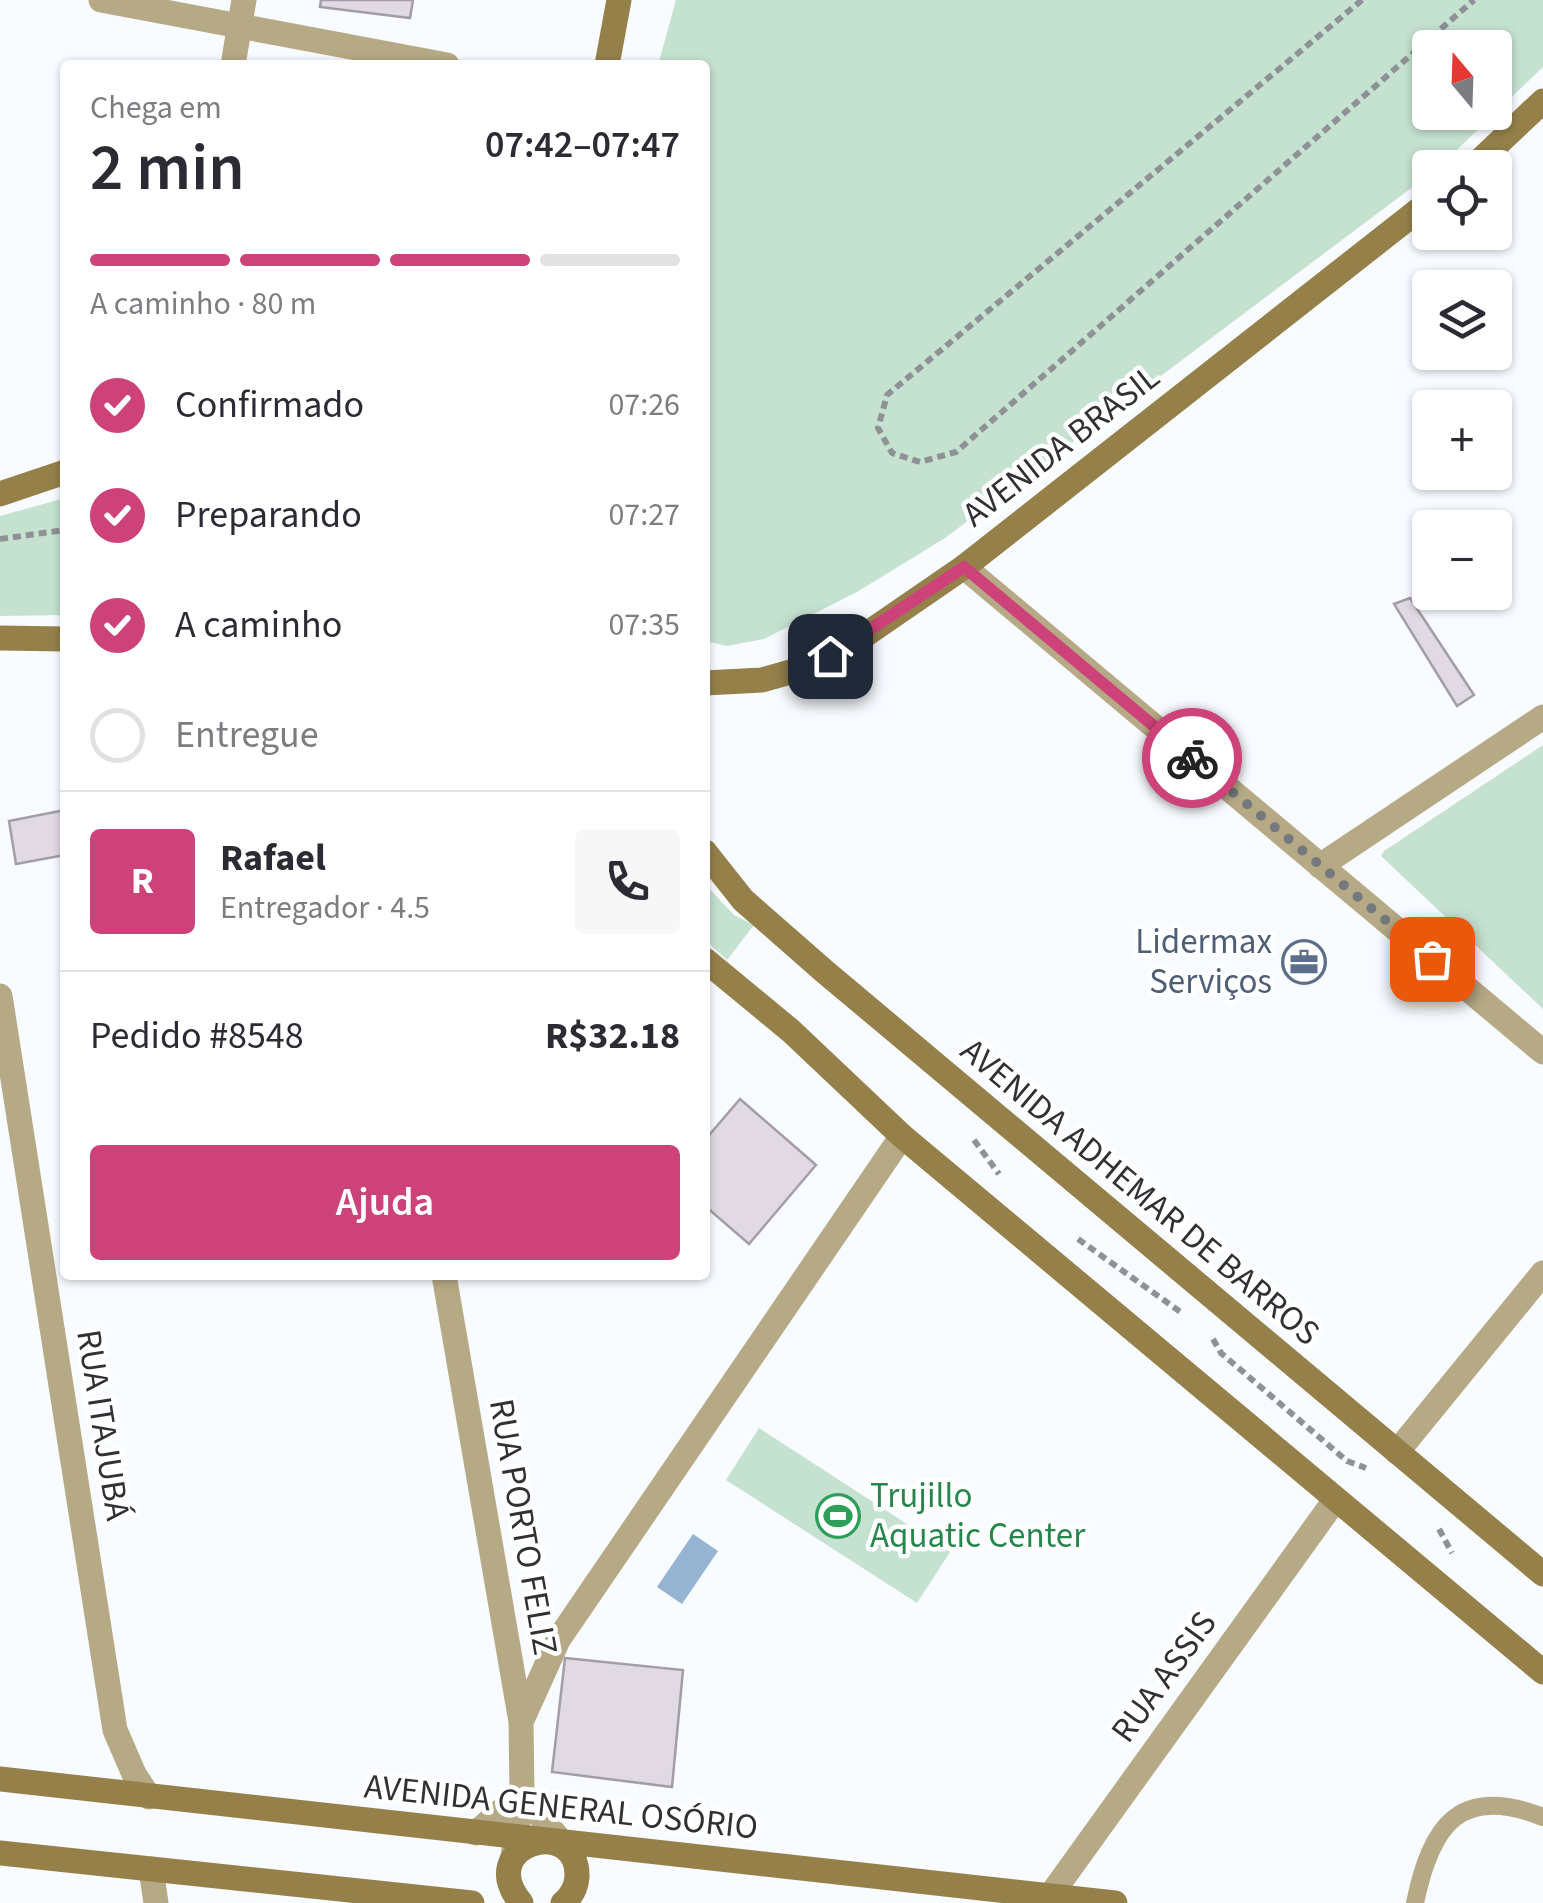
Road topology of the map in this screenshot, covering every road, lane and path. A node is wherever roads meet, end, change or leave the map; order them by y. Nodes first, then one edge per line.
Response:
1 (102, 0) edge
2 (619, 0) edge
3 (1362, 0) edge
4 (1474, 0) edge
5 (242, 12) edge
6 (233, 60) edge
7 (428, 60) edge
8 (608, 60) edge
9 (1543, 101) edge
10 (1491, 150) edge
11 (1412, 215) edge
12 (60, 474) edge
13 (0, 494) edge
14 (60, 531) edge
15 (0, 539) edge
16 (964, 567) junction
17 (0, 638) edge
18 (60, 639) edge
19 (710, 682) edge
20 (1543, 717) edge
21 (710, 858) edge
22 (1320, 866) junction
23 (710, 964) edge
24 (0, 996) edge
25 (1543, 1052) edge
26 (966, 1127) dead end
27 (902, 1136) junction
28 (1003, 1180) dead end
29 (1071, 1234) dead end
30 (1543, 1273) edge
31 (445, 1280) edge
32 (1190, 1317) dead end
33 (1210, 1332) dead end
34 (1396, 1452) junction
35 (1374, 1472) dead end
36 (1335, 1500) junction
37 (1436, 1524) dead end
38 (1456, 1559) dead end
39 (1543, 1574) edge
40 (558, 1640) junction
41 (508, 1642) junction
42 (1543, 1672) edge
43 (521, 1722) junction
44 (0, 1779) edge
45 (522, 1793) junction
46 (149, 1797) junction
47 (1543, 1816) edge
48 (476, 1833) junction
49 (558, 1846) junction
50 (514, 1847) junction
51 (0, 1853) edge
52 (151, 1869) junction
53 (1050, 1896) junction
54 (156, 1903) edge
55 (472, 1903) edge
56 (521, 1903) edge
57 (563, 1903) edge
58 (1115, 1903) edge
59 (1415, 1903) edge

1 - 5 street
2 - 8 main road
3 - 4 path
5 - 6 street
5 - 7 street
9 - 10 main road
11 - 16 main road, AVENIDA BRASIL
12 - 13 main road
14 - 15 path
16 - 19 main road, AVENIDA BRASIL
16 - 22 street
17 - 18 main road
20 - 22 street
21 - 34 main road, AVENIDA ADHEMAR DE BARROS
22 - 25 street
23 - 27 main road
24 - 46 street, RUA ITAJUBÁ
26 - 28 path
27 - 36 main road
27 - 40 street
29 - 32 path
30 - 34 street
31 - 41 street, RUA PORTO FELIZ
33 - 35 path
34 - 39 main road, AVENIDA ADHEMAR DE BARROS
36 - 42 main road
36 - 53 street, RUA ASSIS
37 - 38 path
40 - 41 street
40 - 43 street
41 - 43 street, RUA PORTO FELIZ
43 - 45 street, RUA PORTO FELIZ
44 - 46 main road, AVENIDA GENERAL OSÓRIO
45 - 48 street
45 - 49 street
45 - 50 street, RUA PORTO FELIZ
46 - 48 main road, AVENIDA GENERAL OSÓRIO
47 - 59 lane
48 - 50 main road, AVENIDA GENERAL OSÓRIO
49 - 50 main road, AVENIDA GENERAL OSÓRIO
49 - 53 main road, AVENIDA GENERAL OSÓRIO
49 - 57 main road
50 - 56 main road
51 - 52 main road
52 - 54 street
52 - 55 main road
53 - 58 main road, AVENIDA GENERAL OSÓRIO

